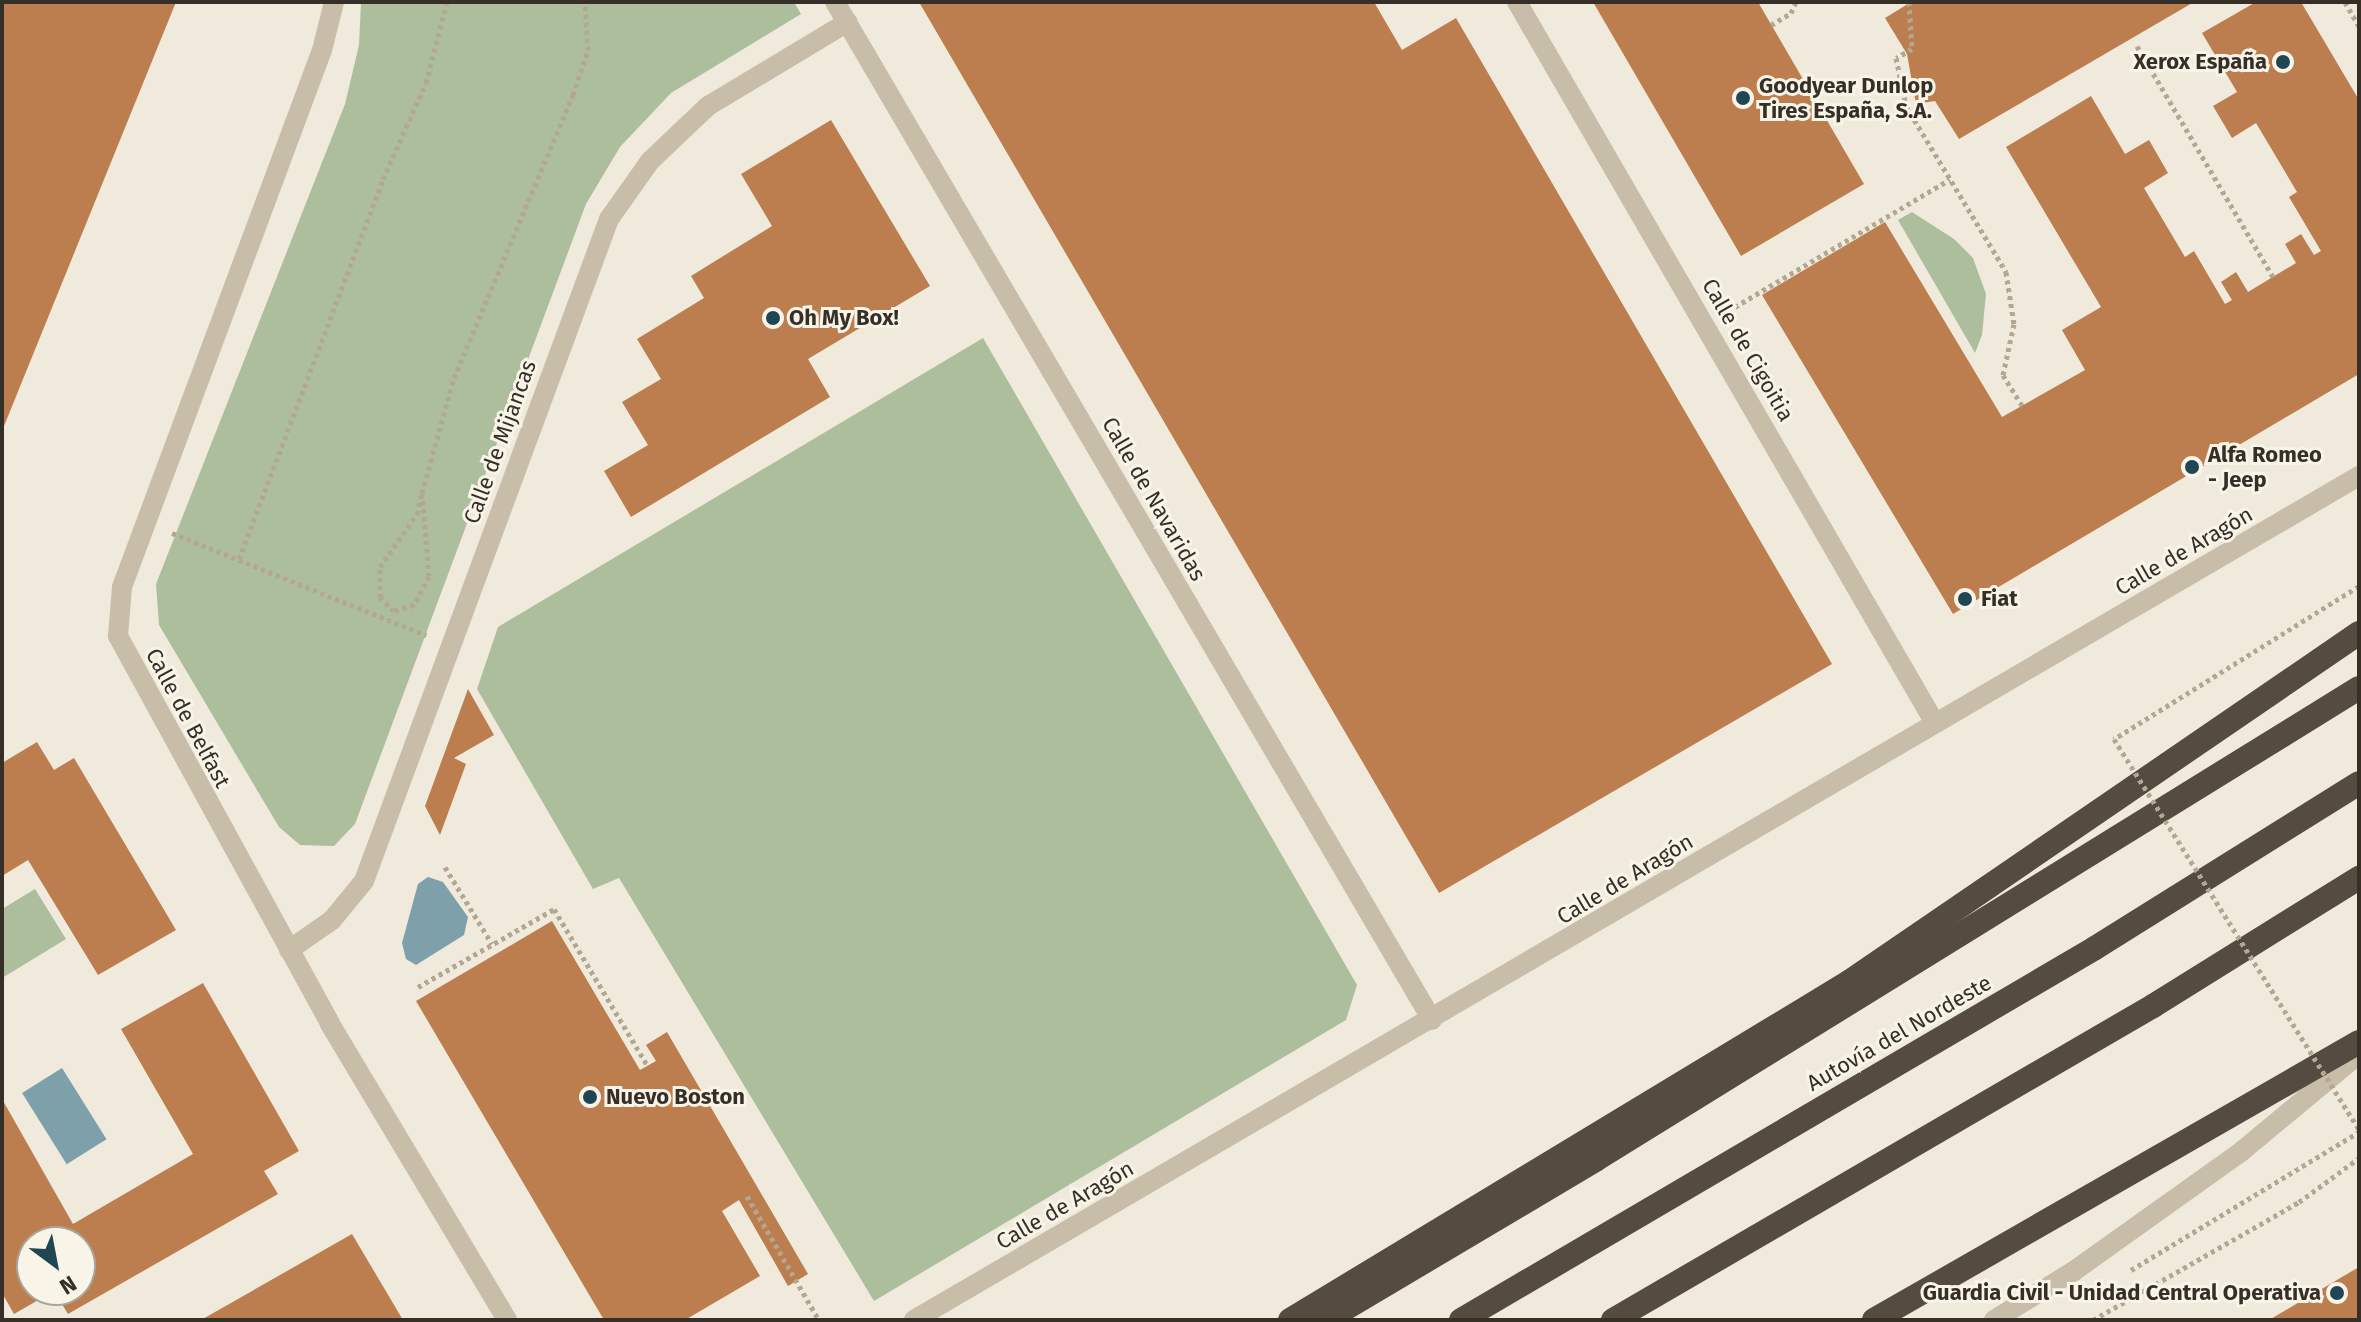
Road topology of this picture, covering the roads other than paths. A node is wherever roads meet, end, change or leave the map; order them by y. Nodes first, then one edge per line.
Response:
1 (334, 2) edge
2 (835, 2) edge
3 (1517, 2) edge
4 (848, 22) junction
5 (2359, 476) edge
6 (2359, 633) edge
7 (2359, 688) edge
8 (1935, 723) junction
9 (2359, 783) edge
10 (2359, 878) edge
11 (289, 950) junction
12 (1432, 1020) junction
13 (2359, 1042) edge
14 (2359, 1054) edge
15 (507, 1320) edge
16 (914, 1320) edge
17 (1290, 1320) edge
18 (1326, 1320) edge
19 (1461, 1320) edge
20 (1613, 1320) edge
21 (1874, 1320) edge
22 (1994, 1320) edge

1 - 11 street, Calle de Belfast
2 - 4 street, Calle de Navaridas
3 - 8 street, Calle de Cigoitia
4 - 11 street, Calle de Mijancas
4 - 12 street, Calle de Navaridas
5 - 8 street, Calle de Aragón
6 - 17 highway
7 - 18 highway
8 - 12 street, Calle de Aragón
9 - 19 highway, Autovía del Nordeste
10 - 20 highway
11 - 15 street, Calle de Belfast
12 - 16 street, Calle de Aragón
13 - 21 highway
14 - 22 street

